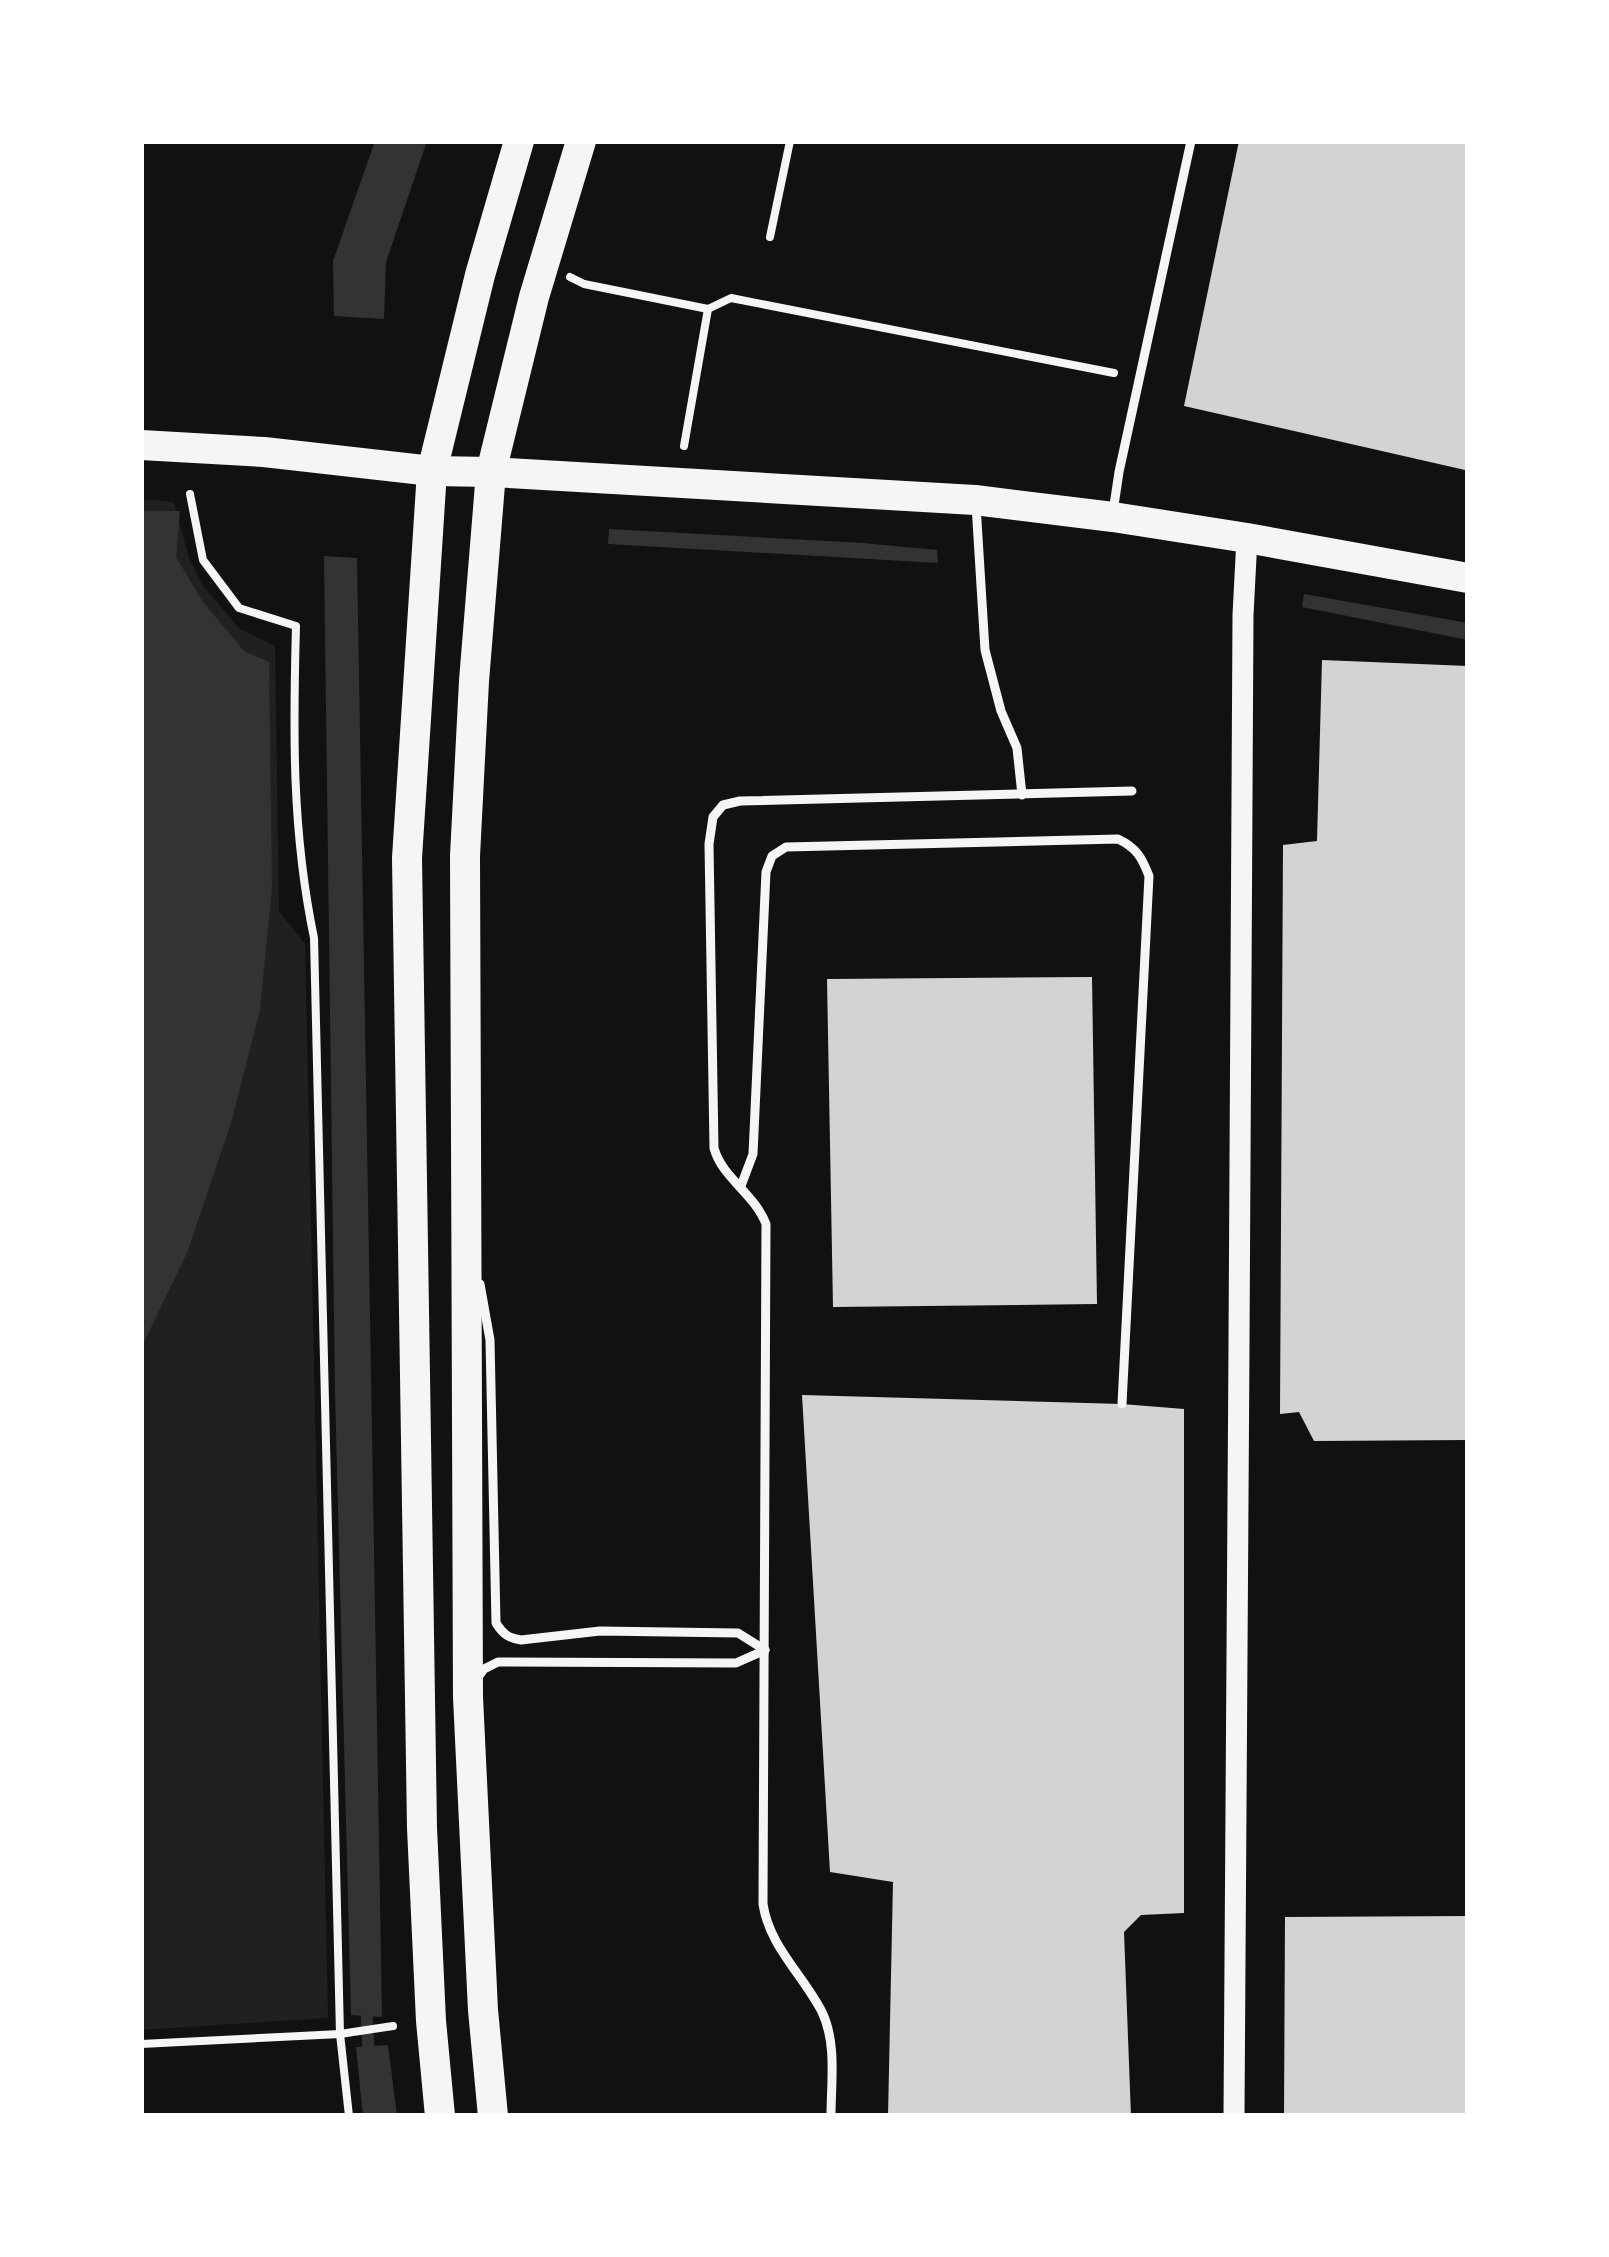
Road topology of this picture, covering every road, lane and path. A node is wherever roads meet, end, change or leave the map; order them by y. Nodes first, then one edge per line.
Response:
1 (519, 141) edge
2 (581, 141) edge
3 (790, 141) edge
4 (1191, 141) edge
5 (770, 237) dead end
6 (569, 277) dead end
7 (708, 310) junction
8 (1114, 373) dead end
9 (141, 445) edge
10 (684, 446) dead end
11 (432, 471) junction
12 (490, 472) junction
13 (190, 494) dead end
14 (975, 500) junction
15 (1113, 517) junction
16 (1247, 538) junction
17 (1468, 578) edge
18 (1132, 790) dead end
19 (1022, 795) junction
20 (741, 1186) junction
21 (467, 1208) junction
22 (1122, 1404) dead end
23 (765, 1650) junction
24 (468, 1697) junction
25 (393, 2026) dead end
26 (340, 2035) junction
27 (141, 2044) edge
28 (349, 2116) edge
29 (440, 2116) edge
30 (493, 2116) edge
31 (831, 2116) edge
32 (1234, 2116) edge

1 - 11 main road
2 - 12 main road
3 - 5 path
4 - 15 lane
6 - 7 path
7 - 8 path
7 - 10 path
9 - 11 main road
11 - 12 main road
11 - 29 main road
12 - 14 main road
12 - 21 main road
13 - 26 path
14 - 15 main road
14 - 19 lane
15 - 16 main road
16 - 17 main road
16 - 32 street
18 - 19 lane
19 - 20 lane
20 - 22 lane
20 - 23 lane
21 - 23 lane
21 - 24 main road
23 - 24 lane
23 - 31 lane
24 - 30 main road
25 - 26 path
26 - 27 path
26 - 28 path

